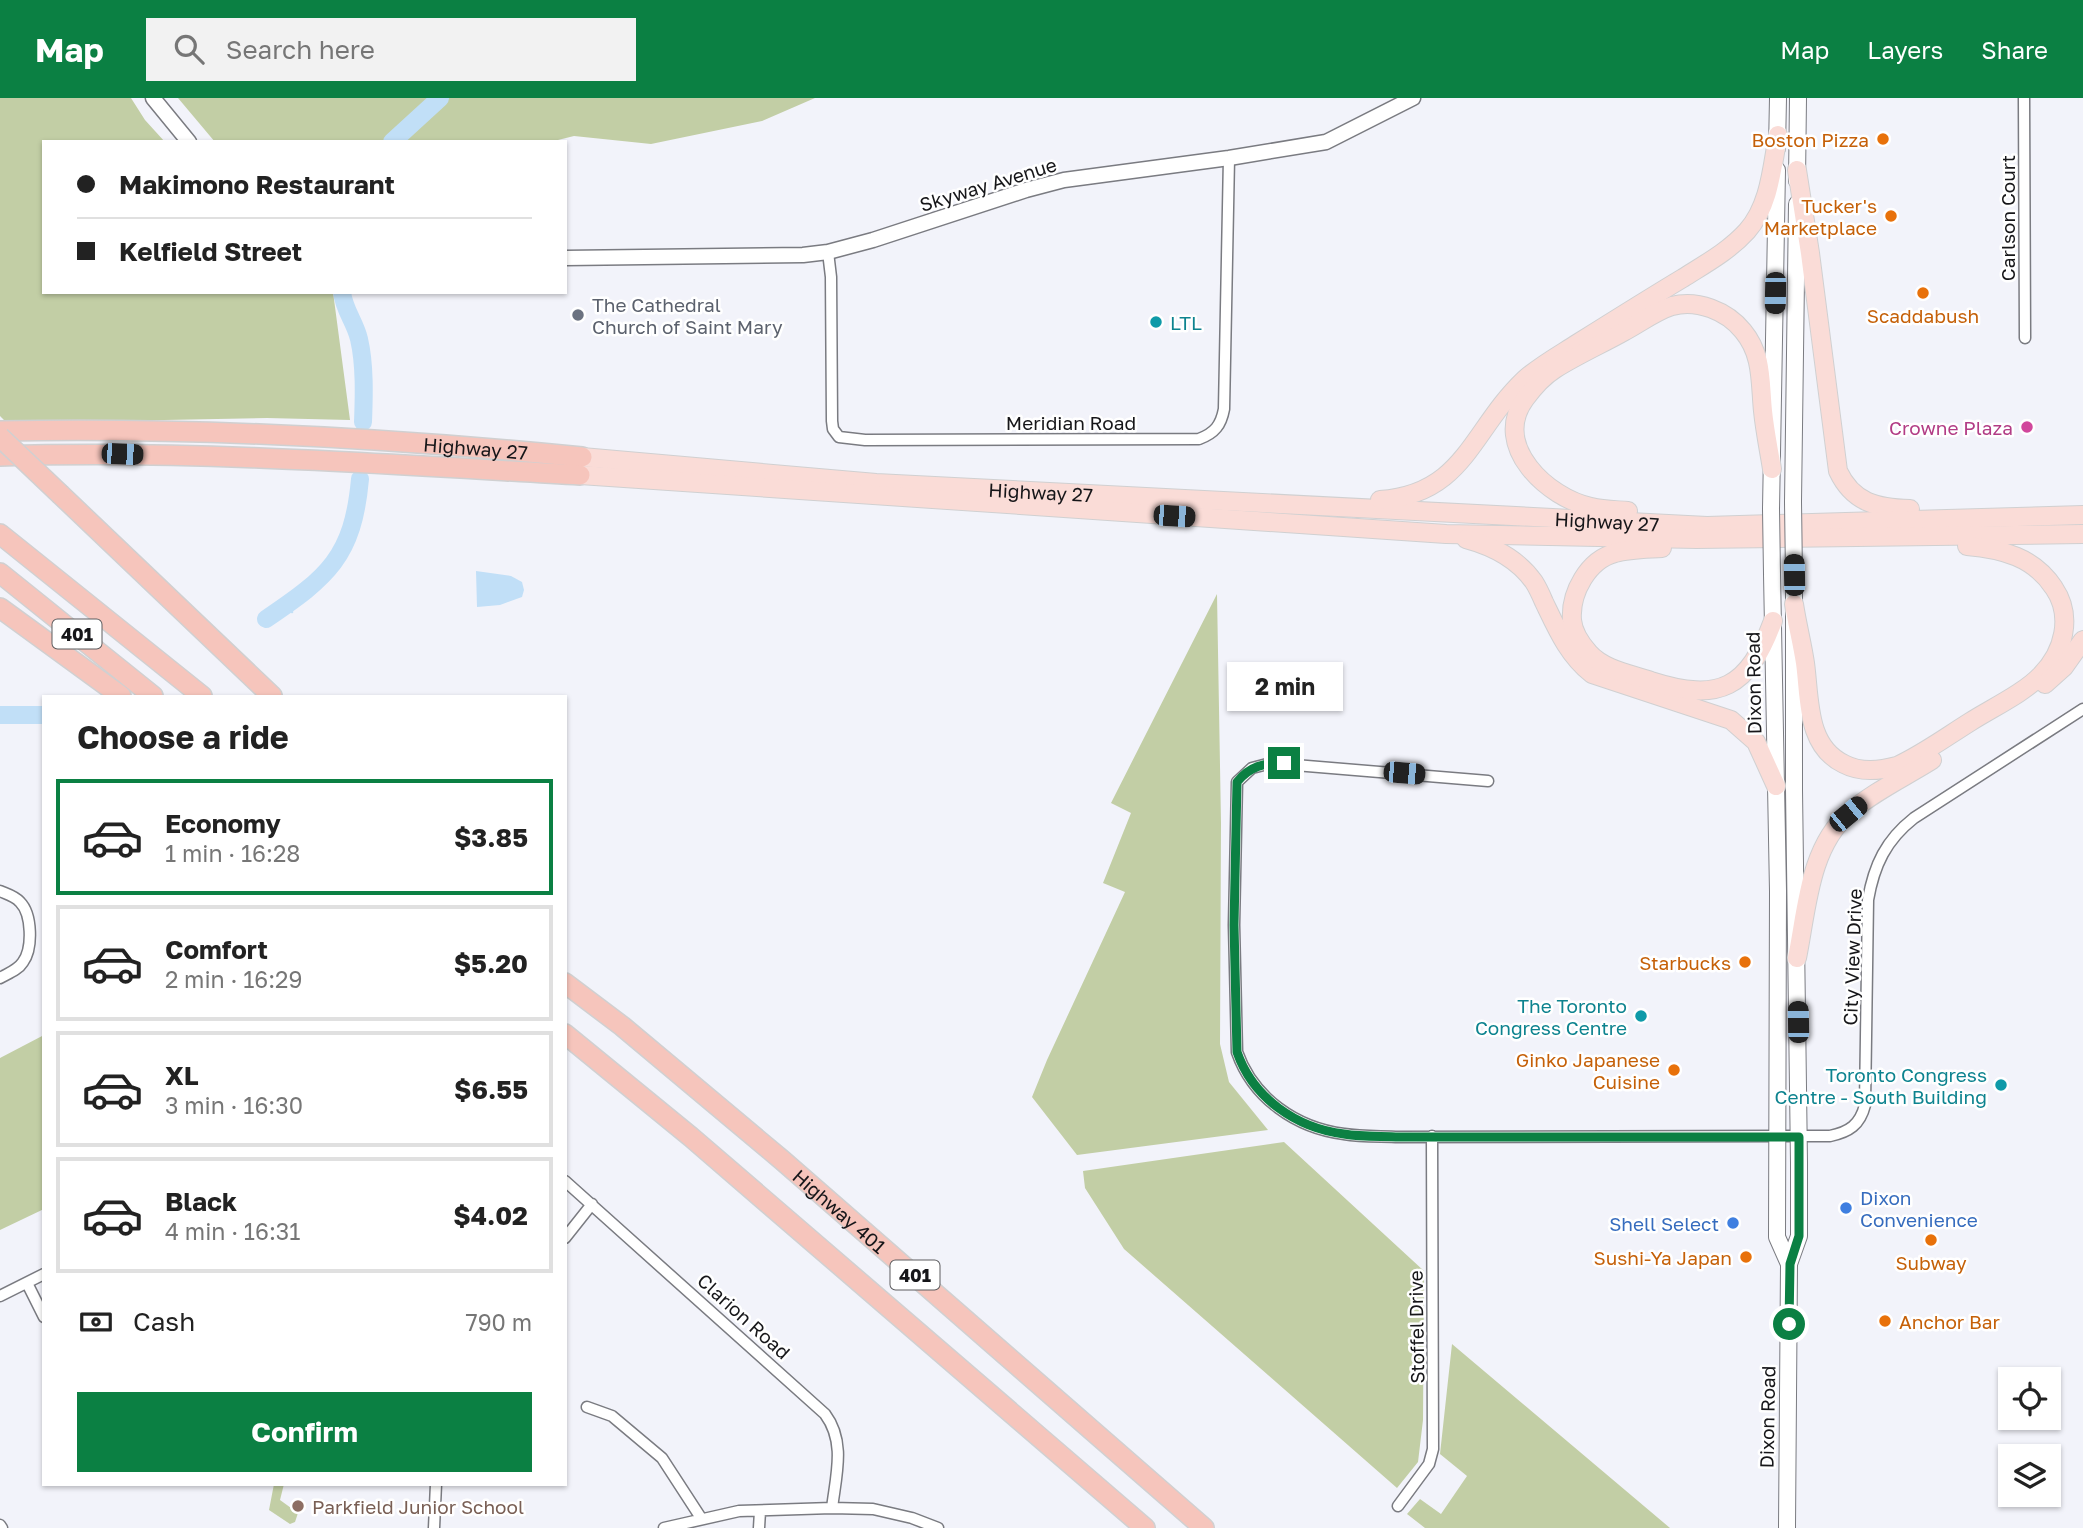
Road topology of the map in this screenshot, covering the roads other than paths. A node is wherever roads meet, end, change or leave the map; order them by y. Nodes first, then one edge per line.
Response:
1 (153, 98) edge
2 (1413, 98) edge
3 (1778, 98) edge
4 (1798, 98) edge
5 (2024, 98) edge
6 (1777, 135) junction
7 (187, 140) edge
8 (1229, 158) junction
9 (1797, 170) junction
10 (828, 252) junction
11 (567, 258) edge
12 (2025, 338) dead end
13 (0, 431) edge
14 (0, 437) edge
15 (0, 456) edge
16 (581, 466) junction
17 (1772, 469) junction
18 (1338, 508) junction
19 (2083, 515) edge
20 (1965, 517) junction
21 (1702, 533) junction
22 (0, 534) edge
23 (1446, 534) junction
24 (2083, 534) edge
25 (1912, 538) junction
26 (0, 573) edge
27 (1794, 604) junction
28 (0, 608) edge
29 (1773, 621) junction
30 (2083, 640) edge
31 (120, 695) edge
32 (152, 695) edge
33 (201, 695) edge
34 (271, 695) edge
35 (2083, 709) edge
36 (1488, 781) dead end
37 (1776, 786) junction
38 (1796, 890) junction
39 (0, 891) edge
40 (1779, 891) junction
41 (1797, 958) junction
42 (567, 971) edge
43 (0, 978) edge
44 (567, 985) edge
45 (622, 1026) junction
46 (567, 1036) edge
47 (1432, 1136) junction
48 (1777, 1137) junction
49 (1799, 1137) junction
50 (567, 1183) edge
51 (592, 1204) junction
52 (567, 1235) edge
53 (1790, 1264) junction
54 (42, 1275) edge
55 (27, 1283) junction
56 (0, 1296) edge
57 (42, 1313) edge
58 (587, 1407) dead end
59 (436, 1486) edge
60 (1161, 1490) junction
61 (1398, 1506) dead end
62 (832, 1508) junction
63 (760, 1511) junction
64 (701, 1518) junction
65 (911, 1523) edge
66 (434, 1528) edge
67 (664, 1528) edge
68 (759, 1528) edge
69 (939, 1528) edge
70 (1145, 1528) edge
71 (1204, 1528) edge
72 (1214, 1528) edge
73 (1787, 1528) edge

1 - 7 street
2 - 8 street, Skyway Avenue
3 - 6 main road, Dixon Road
4 - 9 main road, Dixon Road
5 - 12 street, Carlson Court
6 - 17 main road, Dixon Road
6 - 18 main road
8 - 10 street, Skyway Avenue
8 - 10 street, Meridian Road
9 - 20 main road
9 - 27 main road, Dixon Road, bridge
10 - 11 street, Skyway Avenue
13 - 16 highway, Highway 27
14 - 34 highway, bridge
15 - 16 highway, Highway 27
16 - 18 main road, Highway 27
16 - 23 main road, Highway 27
17 - 21 main road
17 - 29 main road, Dixon Road, bridge
18 - 21 main road, Highway 27
19 - 20 main road, Highway 27
20 - 21 main road, Highway 27
21 - 23 main road, Highway 27
21 - 25 main road, Highway 27
21 - 29 main road
22 - 33 highway, 401
23 - 37 main road
24 - 25 main road, Highway 27
25 - 27 main road
26 - 32 highway, 401
27 - 38 main road, Dixon Road
28 - 31 highway
29 - 37 main road, Dixon Road
30 - 41 main road
35 - 49 street, City View Drive
36 - 47 street, City View Drive
37 - 40 main road, Dixon Road
38 - 40 main road
38 - 41 main road, Dixon Road
39 - 43 street
40 - 48 main road, Dixon Road
41 - 49 main road, Dixon Road
42 - 45 highway
44 - 45 highway, Highway 401 / 401
45 - 60 highway, Highway 401 / 401
46 - 70 highway, Highway 401 / 401
47 - 48 street, City View Drive
47 - 61 street, Stoffel Drive
48 - 49 street, City View Drive
48 - 53 main road, Dixon Road
49 - 53 main road, Dixon Road
50 - 51 street, Clarion Road
51 - 52 street
51 - 62 street, Clarion Road
53 - 73 main road, Dixon Road
54 - 55 street
55 - 56 street
55 - 57 street
58 - 64 street
59 - 66 street
60 - 71 highway, Highway 401 / 401
60 - 72 highway
62 - 63 street
62 - 65 street
63 - 64 street
63 - 68 street
64 - 67 street
65 - 69 street

